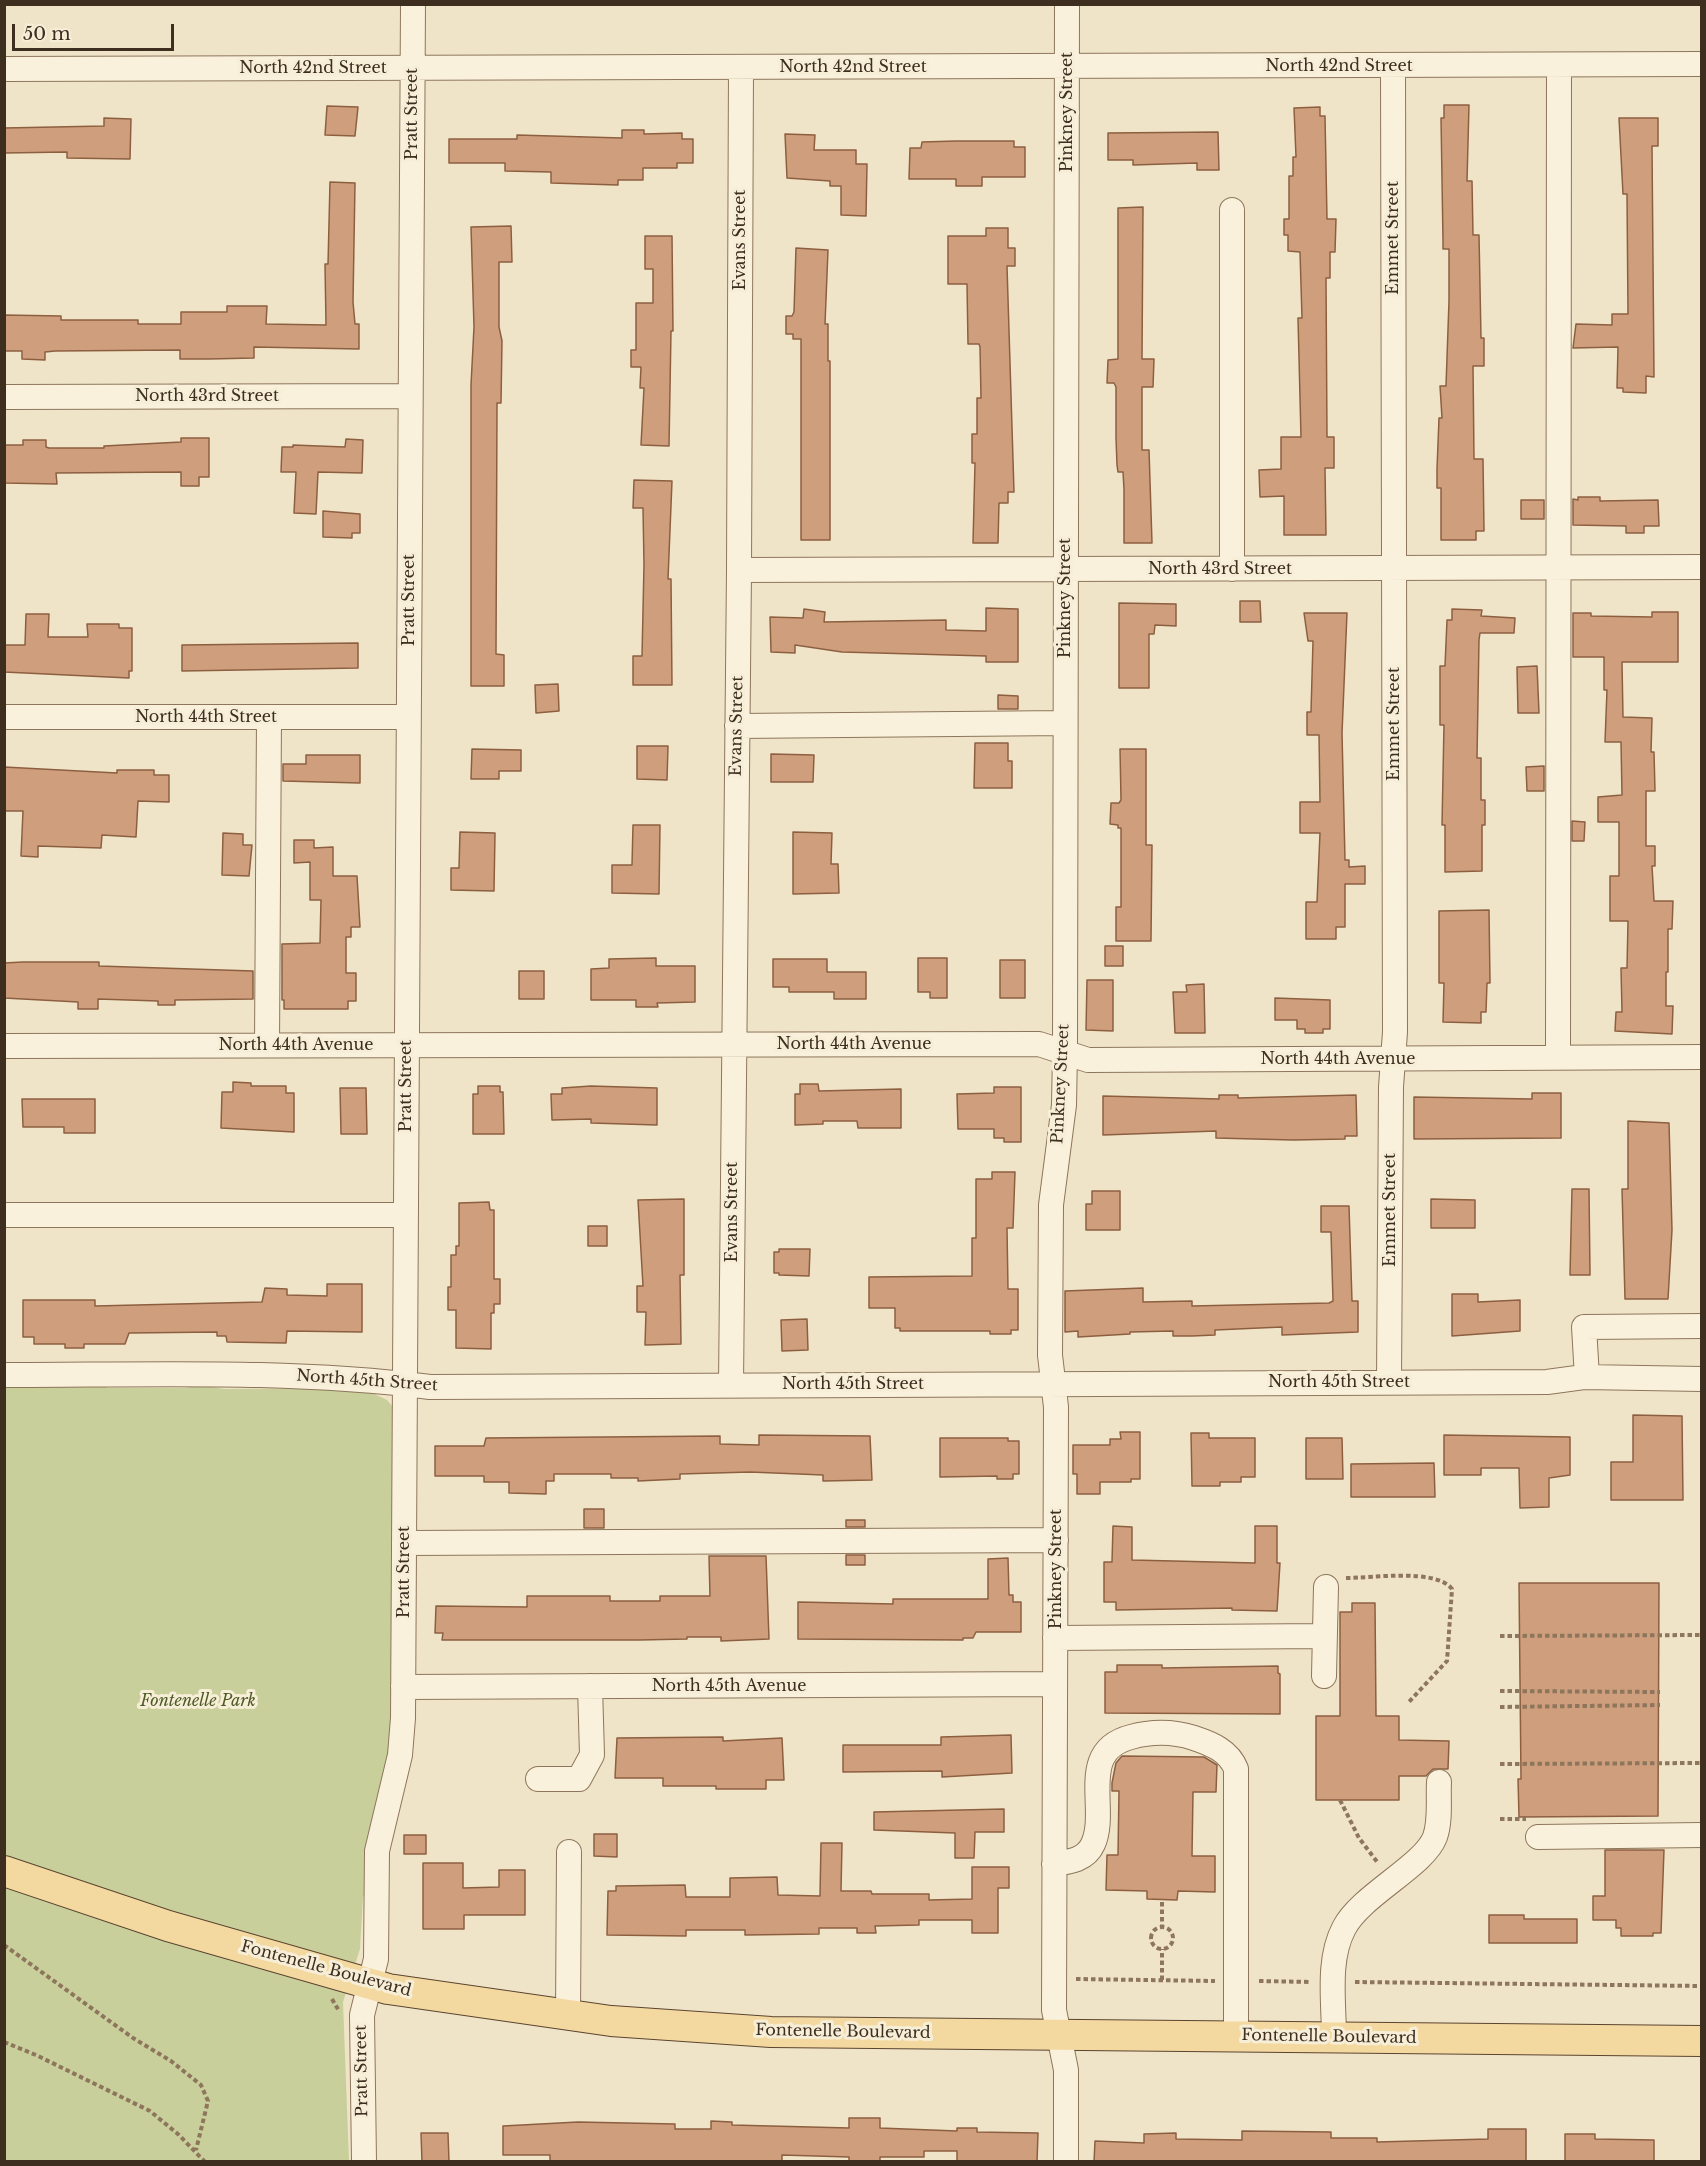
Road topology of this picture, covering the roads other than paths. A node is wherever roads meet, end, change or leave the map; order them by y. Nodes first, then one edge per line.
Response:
1 (413, 4) edge
2 (1067, 4) edge
3 (1701, 64) edge
4 (1559, 65) junction
5 (1393, 66) junction
6 (741, 67) junction
7 (1067, 67) junction
8 (412, 68) junction
9 (4, 69) edge
10 (1232, 210) dead end
11 (410, 396) junction
12 (4, 397) edge
13 (1701, 567) edge
14 (1559, 568) junction
15 (1065, 569) junction
16 (1232, 569) junction
17 (1394, 569) junction
18 (739, 570) junction
19 (4, 717) edge
20 (269, 717) junction
21 (408, 717) junction
22 (1065, 723) junction
23 (737, 726) junction
24 (407, 1044) junction
25 (267, 1045) junction
26 (733, 1045) junction
27 (4, 1046) edge
28 (1065, 1052) junction
29 (1558, 1057) junction
30 (1701, 1057) edge
31 (1393, 1058) junction
32 (4, 1215) edge
33 (405, 1215) junction
34 (1701, 1326) edge
35 (4, 1375) edge
36 (1587, 1377) junction
37 (1701, 1379) edge
38 (1389, 1382) junction
39 (1053, 1383) junction
40 (405, 1384) junction
41 (732, 1385) junction
42 (1056, 1540) junction
43 (404, 1543) junction
44 (1326, 1587) road end
45 (1323, 1636) junction
46 (1055, 1638) junction
47 (1324, 1676) dead end
48 (1055, 1684) junction
49 (590, 1686) junction
50 (403, 1687) junction
51 (538, 1779) dead end
52 (1439, 1782) dead end
53 (1701, 1835) edge
54 (1538, 1837) dead end
55 (569, 1851) dead end
56 (1054, 1864) junction
57 (4, 1871) edge
58 (369, 1984) junction
59 (568, 2016) junction
60 (1059, 2034) junction
61 (1236, 2036) junction
62 (1334, 2037) junction
63 (1701, 2042) edge
64 (364, 2162) edge
65 (1066, 2162) edge

1 - 8 street, Pratt Street
2 - 7 street, Pinkney Street
3 - 4 street, North 42nd Street
4 - 5 street, North 42nd Street
4 - 14 street
5 - 7 street, North 42nd Street
5 - 17 street, Emmet Street
6 - 7 street, North 42nd Street
6 - 8 street, North 42nd Street
6 - 18 street, Evans Street
7 - 15 street, Pinkney Street
8 - 9 street, North 42nd Street
8 - 11 street, Pratt Street
10 - 16 street
11 - 12 street, North 43rd Street
11 - 21 street, Pratt Street
13 - 14 street, North 43rd Street
14 - 17 street, North 43rd Street
14 - 29 street
15 - 16 street, North 43rd Street
15 - 18 street, North 43rd Street
15 - 22 street, Pinkney Street
16 - 17 street, North 43rd Street
17 - 31 street, Emmet Street
18 - 23 street, Evans Street
19 - 20 street, North 44th Street
20 - 21 street, North 44th Street
20 - 25 street
21 - 24 street, Pratt Street
22 - 23 street
22 - 28 street, Pinkney Street
23 - 26 street, Evans Street
24 - 25 street, North 44th Avenue
24 - 26 street, North 44th Avenue
24 - 33 street, Pratt Street
25 - 27 street, North 44th Avenue
26 - 28 street, North 44th Avenue
26 - 41 street, Evans Street
28 - 31 street, North 44th Avenue
28 - 39 street, Pinkney Street
29 - 30 street, North 44th Avenue
29 - 31 street, North 44th Avenue
31 - 38 street, Emmet Street
32 - 33 street
33 - 40 street, Pratt Street
34 - 36 street
35 - 40 street, North 45th Street
36 - 37 street, North 45th Street
36 - 38 street, North 45th Street
38 - 39 street, North 45th Street
39 - 41 street, North 45th Street
39 - 42 street, Pinkney Street
40 - 41 street, North 45th Street
40 - 43 street, Pratt Street
42 - 43 street
42 - 46 street, Pinkney Street
43 - 50 street, Pratt Street
44 - 45 street
45 - 46 street
45 - 47 street
46 - 48 street, Pinkney Street
48 - 49 street, North 45th Avenue
48 - 56 street, Pinkney Street
49 - 50 street, North 45th Avenue
49 - 51 street
50 - 58 street, Pratt Street
52 - 62 street
53 - 54 street
55 - 59 street
56 - 60 street, Pinkney Street
56 - 61 street
57 - 58 main road, Fontenelle Boulevard
58 - 59 main road, Fontenelle Boulevard
58 - 64 street, Pratt Street
59 - 60 main road, Fontenelle Boulevard
60 - 61 main road, Fontenelle Boulevard
60 - 65 street, Pinkney Street
61 - 62 main road, Fontenelle Boulevard
62 - 63 main road, Fontenelle Boulevard

